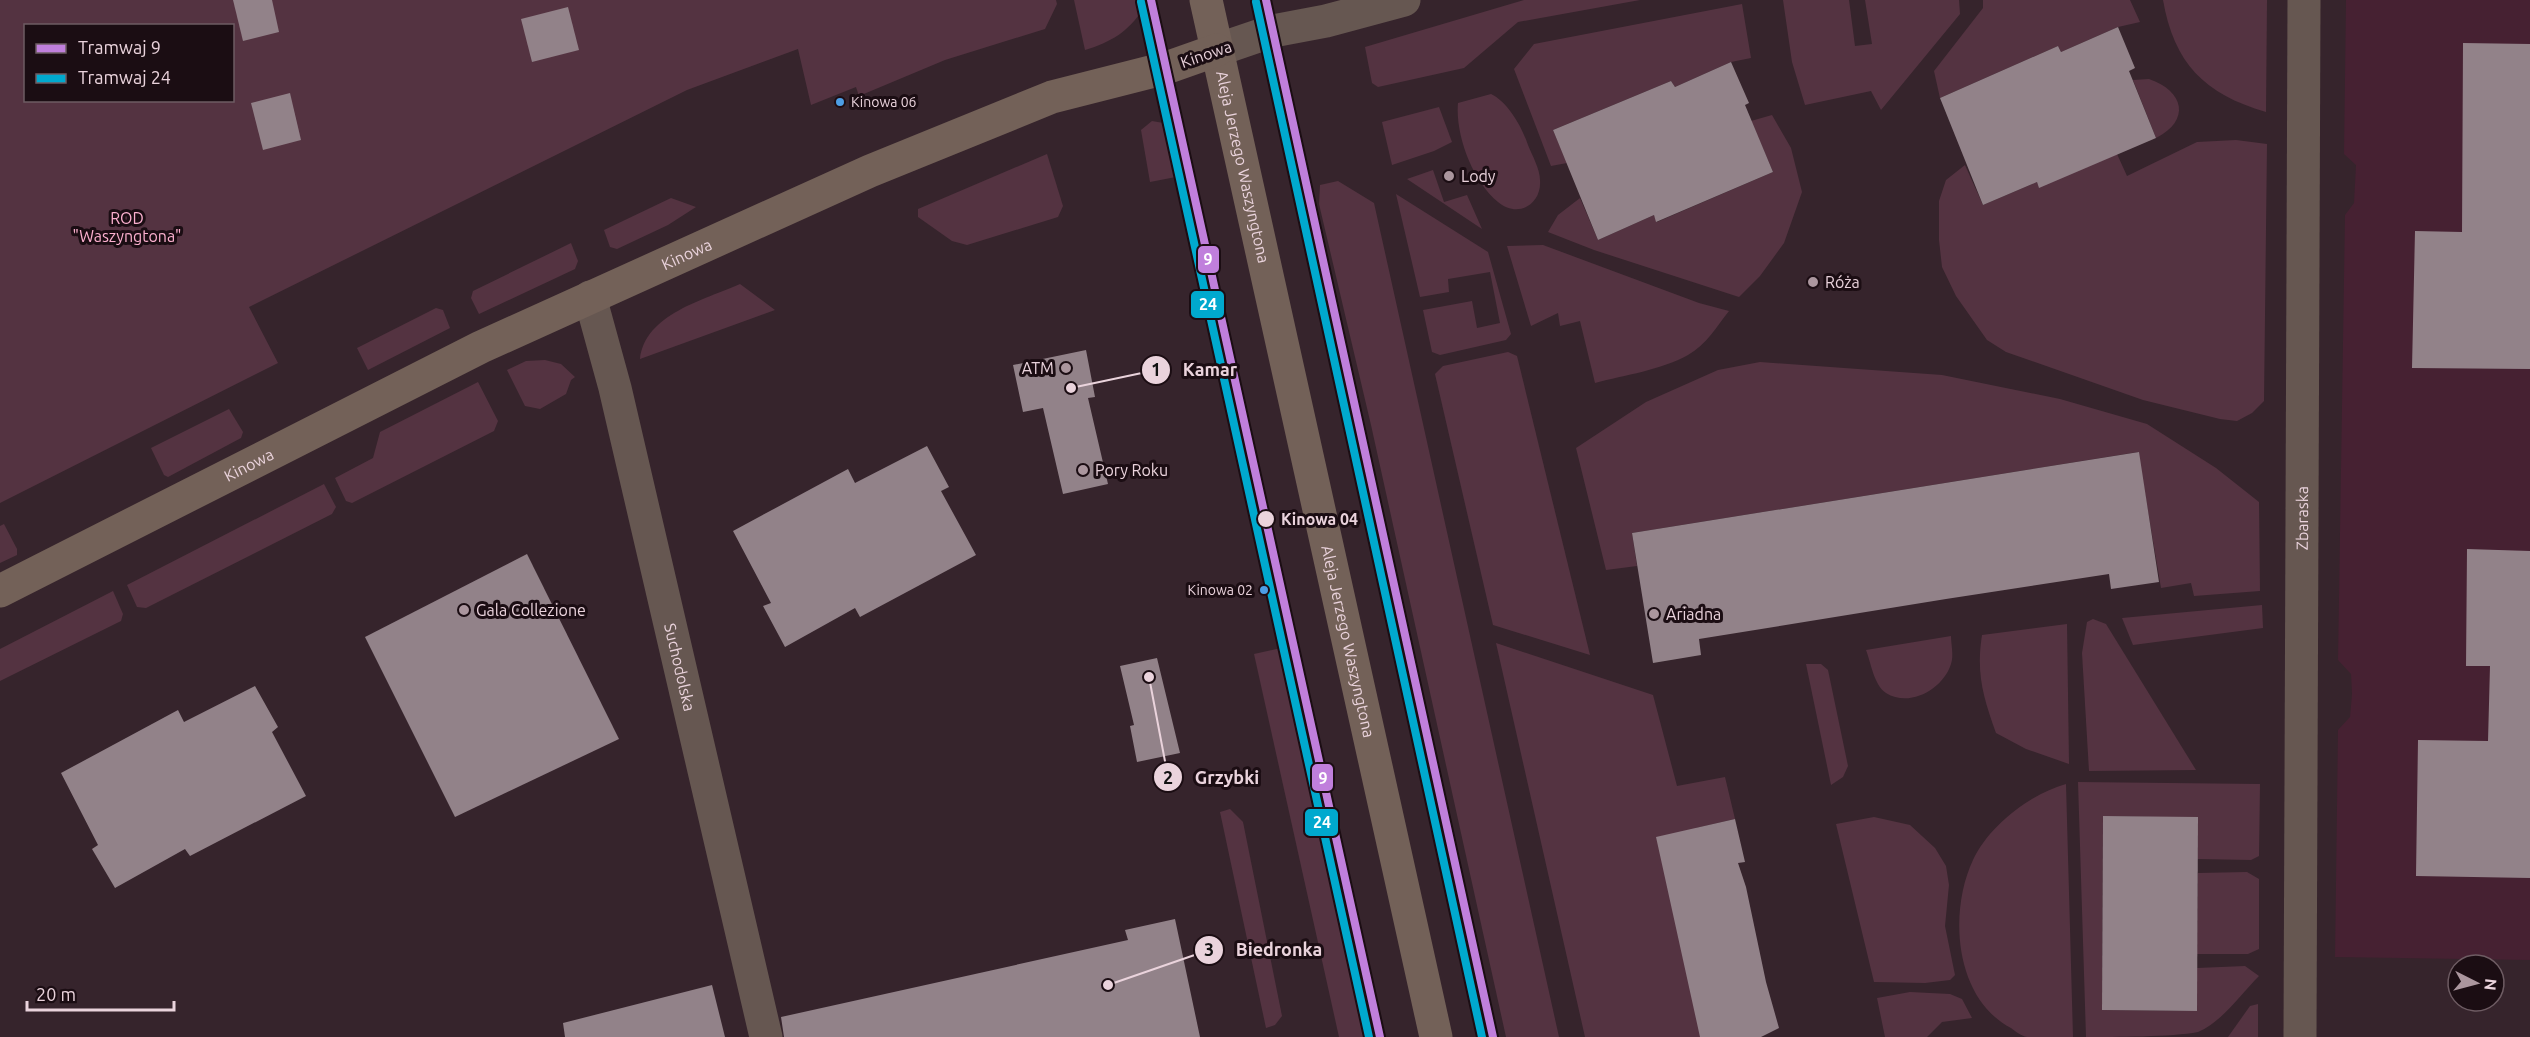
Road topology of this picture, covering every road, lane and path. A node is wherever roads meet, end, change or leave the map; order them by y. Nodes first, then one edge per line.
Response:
1 (1206, 0) edge
2 (1404, 0) edge
3 (2304, 0) edge
4 (1217, 50) junction
5 (590, 297) junction
6 (0, 591) edge
7 (766, 1037) edge
8 (1436, 1037) edge
9 (2300, 1037) edge

1 - 4 street, Aleja Jerzego Waszyngtona
2 - 4 street, Kinowa
3 - 9 street, Zbaraska
4 - 5 street, Kinowa
4 - 8 street, Aleja Jerzego Waszyngtona
5 - 6 street, Kinowa
5 - 7 street, Suchodolska

